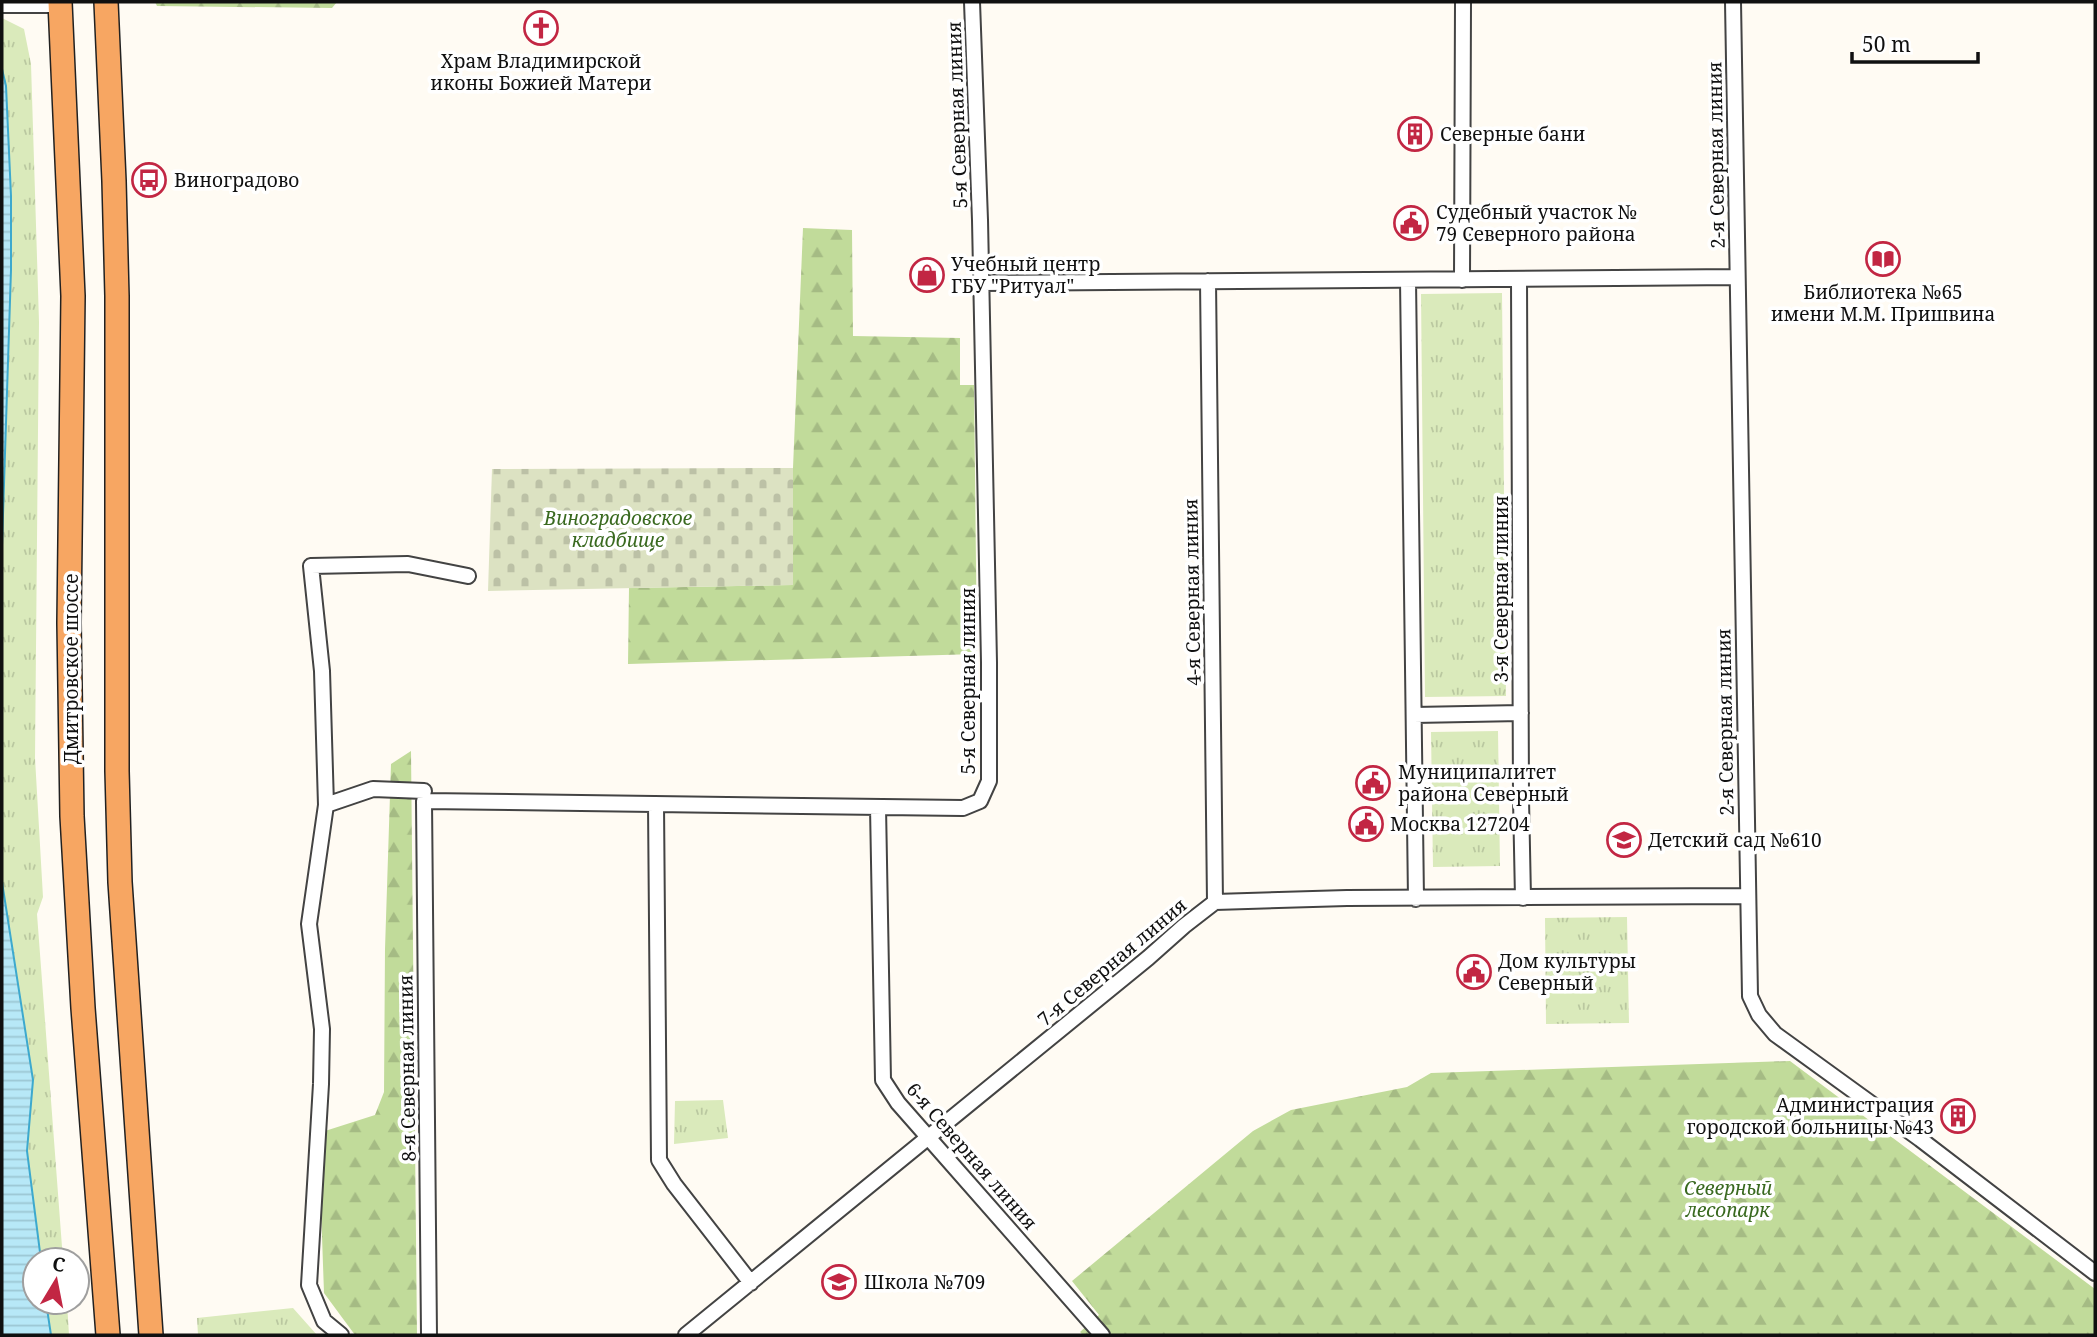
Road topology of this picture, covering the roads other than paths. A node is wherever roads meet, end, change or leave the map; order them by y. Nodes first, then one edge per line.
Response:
1 (106, 2) edge
2 (972, 2) edge
3 (1462, 2) edge
4 (1733, 2) edge
5 (60, 3) edge
6 (2, 5) edge
7 (1737, 277) junction
8 (1519, 279) junction
9 (1408, 280) junction
10 (1462, 280) junction
11 (1208, 281) junction
12 (981, 283) junction
13 (468, 576) dead end
14 (1521, 713) junction
15 (1414, 715) junction
16 (424, 796) junction
17 (656, 804) junction
18 (326, 805) junction
19 (878, 807) junction
20 (1747, 896) junction
21 (1523, 898) junction
22 (1416, 899) junction
23 (1215, 902) junction
24 (930, 1138) junction
25 (2095, 1273) edge
26 (751, 1283) junction
27 (108, 1335) edge
28 (152, 1335) edge
29 (341, 1335) edge
30 (429, 1335) edge
31 (686, 1335) edge
32 (1102, 1335) edge

1 - 28 highway
2 - 12 street, 5-я Северная линия
3 - 10 street
4 - 7 street, 2-я Северная линия
5 - 6 street
5 - 27 highway, Дмитровское шоссе
7 - 8 street
7 - 20 street, 2-я Северная линия
8 - 10 street
8 - 14 street, 3-я Северная линия
9 - 10 street
9 - 11 street
9 - 15 street
11 - 12 street
11 - 23 street, 4-я Северная линия
12 - 19 street, 5-я Северная линия
13 - 18 street
14 - 15 street
14 - 21 street, 3-я Северная линия
15 - 22 street
16 - 17 street, 5-я Северная линия
16 - 18 street, 5-я Северная линия
16 - 30 street, 8-я Северная линия
17 - 19 street, 5-я Северная линия
17 - 26 street
18 - 29 street
19 - 24 street, 6-я Северная линия
20 - 21 street, 7-я Северная линия
20 - 25 street, 2-я Северная линия
21 - 22 street, 7-я Северная линия
22 - 23 street, 7-я Северная линия
23 - 24 street, 7-я Северная линия
24 - 26 street, 7-я Северная линия
24 - 32 street, 6-я Северная линия
26 - 31 street, 7-я Северная линия

